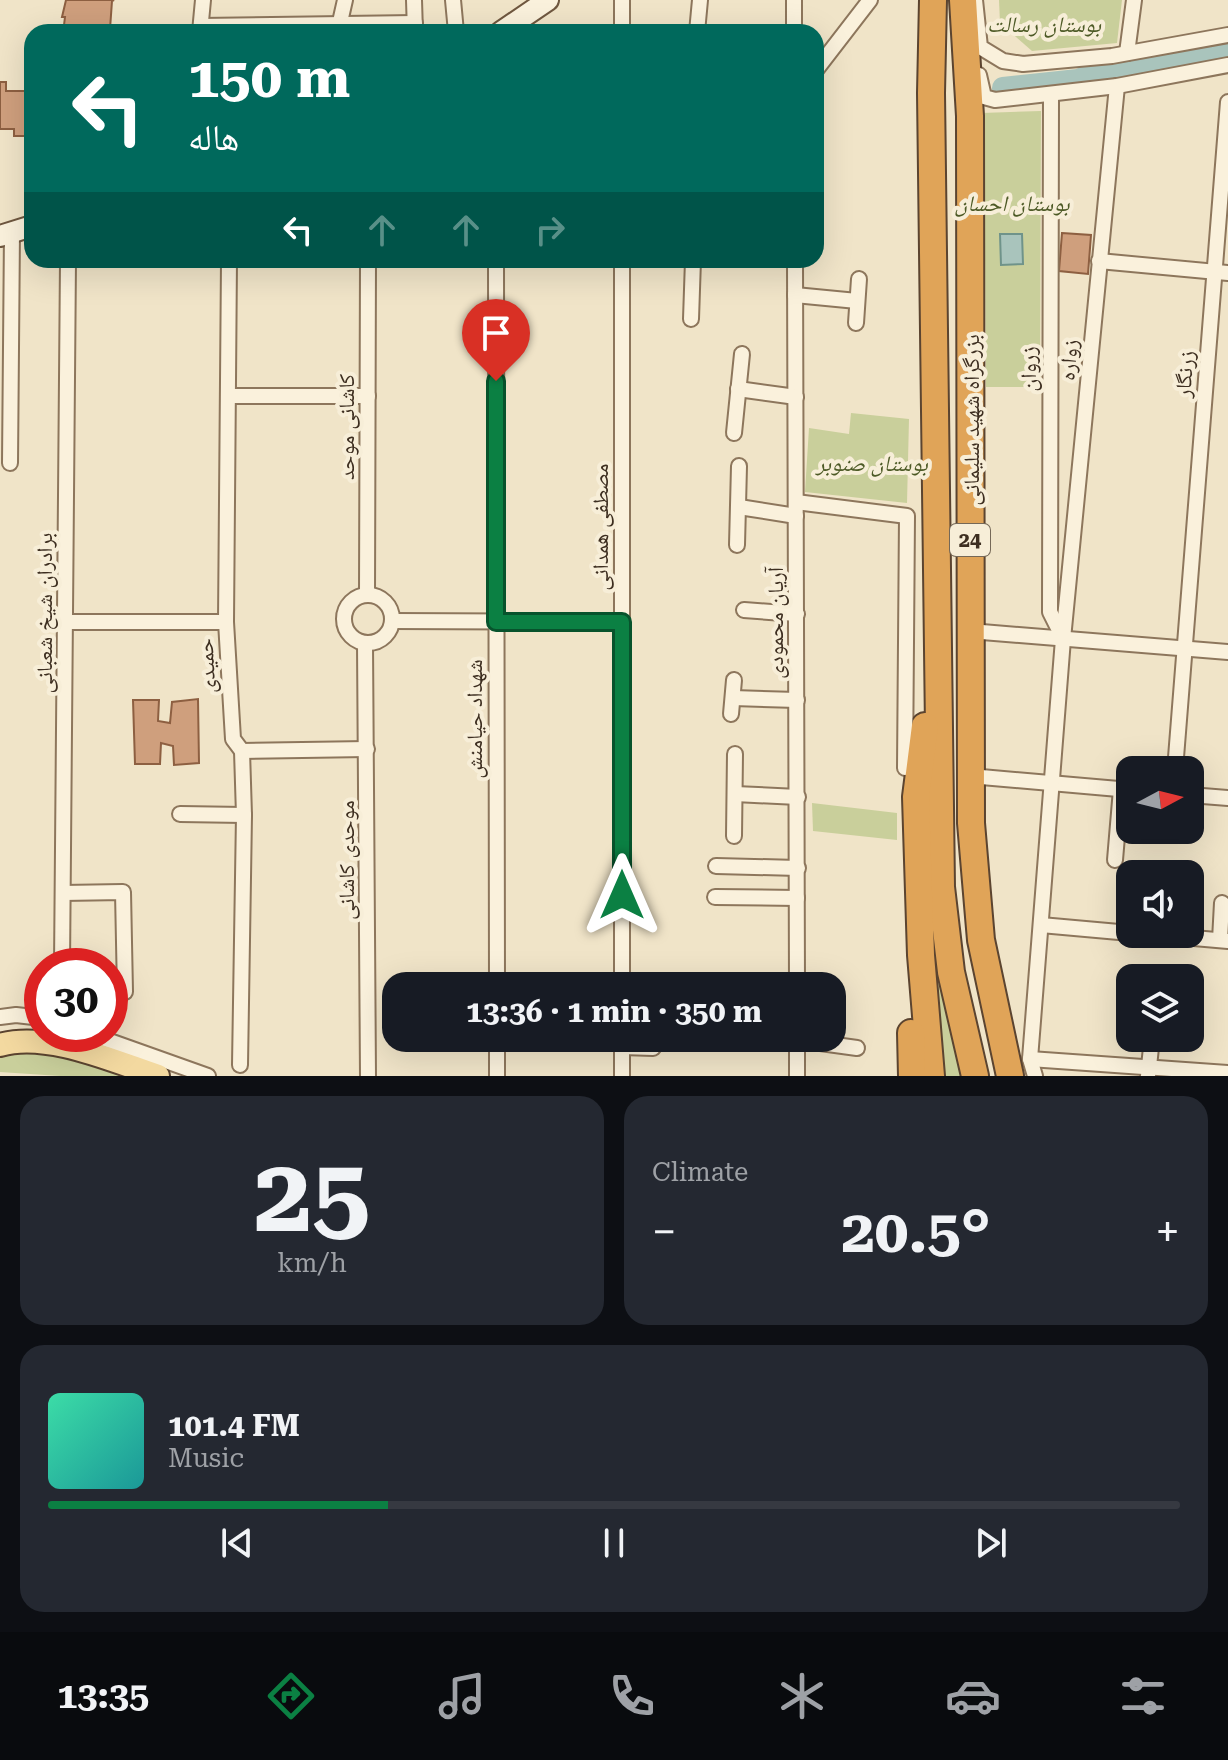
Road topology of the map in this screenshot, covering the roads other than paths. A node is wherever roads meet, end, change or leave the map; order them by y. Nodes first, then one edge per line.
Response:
1 (203, 0) edge
2 (345, 0) edge
3 (414, 0) edge
4 (453, 0) edge
5 (548, 0) edge
6 (622, 0) edge
7 (700, 0) edge
8 (794, 0) edge
9 (870, 0) edge
10 (933, 0) edge
11 (963, 0) edge
12 (975, 0) edge
13 (1134, 0) edge
14 (858, 7) edge
15 (201, 24) edge
16 (339, 24) edge
17 (415, 24) edge
18 (455, 24) edge
19 (513, 24) edge
20 (622, 24) edge
21 (698, 24) edge
22 (794, 24) edge
23 (1228, 35) edge
24 (980, 47) junction
25 (1127, 53) junction
26 (824, 58) edge
27 (1228, 65) edge
28 (1117, 86) junction
29 (1051, 96) junction
30 (1228, 102) edge
31 (6, 234) edge
32 (1099, 261) junction
33 (68, 268) edge
34 (229, 268) edge
35 (368, 268) edge
36 (496, 268) edge
37 (622, 268) edge
38 (693, 268) edge
39 (795, 268) edge
40 (1221, 272) edge
41 (859, 279) dead end
42 (795, 295) junction
43 (857, 301) junction
44 (691, 319) dead end
45 (856, 323) dead end
46 (742, 354) dead end
47 (738, 389) junction
48 (228, 396) junction
49 (368, 396) junction
50 (796, 397) junction
51 (734, 433) dead end
52 (10, 463) dead end
53 (739, 466) dead end
54 (739, 507) junction
55 (796, 509) junction
56 (737, 545) dead end
57 (367, 595) junction
58 (744, 610) dead end
59 (797, 614) junction
60 (392, 621) junction
61 (66, 622) junction
62 (226, 622) junction
63 (496, 622) junction
64 (622, 622) junction
65 (937, 631) junction
66 (970, 631) junction
67 (1063, 639) junction
68 (365, 644) junction
69 (1184, 649) junction
70 (1228, 652) edge
71 (734, 680) dead end
72 (797, 700) junction
73 (367, 749) junction
74 (242, 751) junction
75 (735, 754) dead end
76 (1176, 756) edge
77 (905, 768) dead end
78 (970, 776) junction
79 (1052, 783) junction
80 (1116, 789) edge
81 (735, 794) junction
82 (1204, 796) edge
83 (798, 797) junction
84 (1228, 798) edge
85 (180, 814) dead end
86 (244, 815) junction
87 (917, 834) junction
88 (734, 836) dead end
89 (1117, 844) edge
90 (1115, 860) dead end
91 (716, 866) dead end
92 (798, 868) junction
93 (63, 893) junction
94 (715, 897) dead end
95 (797, 898) junction
96 (1222, 903) dead end
97 (1041, 925) junction
98 (1116, 932) edge
99 (1204, 938) edge
100 (1224, 940) edge
101 (62, 948) edge
102 (124, 948) edge
103 (497, 972) edge
104 (622, 972) edge
105 (797, 972) edge
106 (24, 1016) edge
107 (0, 1017) edge
108 (3, 1044) edge
109 (846, 1046) edge
110 (128, 1048) edge
111 (857, 1048) dead end
112 (497, 1052) edge
113 (622, 1052) edge
114 (797, 1052) edge
115 (1150, 1052) edge
116 (240, 1065) dead end
117 (1021, 1070) edge
118 (1148, 1072) edge
119 (1228, 1073) edge
120 (158, 1076) edge
121 (208, 1076) edge
122 (368, 1076) edge
123 (497, 1076) edge
124 (622, 1076) edge
125 (797, 1076) edge
126 (912, 1076) edge
127 (931, 1076) edge
128 (975, 1076) edge
129 (1035, 1076) edge

1 - 15 street
2 - 16 street
3 - 17 street
4 - 18 street
5 - 19 main road
6 - 20 street
7 - 21 street
8 - 22 street
9 - 14 street
10 - 65 highway, بزرگراه شهید سلیمانی / 24
11 - 66 highway, بزرگراه شهید سلیمانی / 24
12 - 24 street
13 - 25 street
14 - 26 street
23 - 25 street
24 - 25 street
24 - 29 street
27 - 28 street
28 - 29 street
28 - 32 street, زواره
29 - 67 street, زروان
30 - 40 street, زرنگار
31 - 52 street
32 - 40 street
32 - 67 street, زواره
33 - 61 street, برادران شیخ شعبانی
34 - 48 street, حمیدی
35 - 49 street, کاشانی موحد
36 - 63 street, شهداد حیامنش
37 - 64 street, مصطفی همدانی
38 - 44 street
39 - 42 street, آریان محمودی
40 - 69 street, زرنگار
41 - 43 street
42 - 43 street
42 - 50 street, آریان محمودی
43 - 45 street
46 - 47 street
47 - 50 street
47 - 51 street
48 - 49 street
48 - 62 street, حمیدی
49 - 57 street, کاشانی موحد
50 - 55 street, آریان محمودی
53 - 54 street
54 - 55 street
54 - 56 street
55 - 59 street, آریان محمودی
55 - 77 street
57 - 60 street
57 - 68 street
58 - 59 street
59 - 72 street, آریان محمودی
60 - 63 street
60 - 68 street
61 - 62 street
61 - 93 street, برادران شیخ شعبانی
62 - 74 street, حمیدی
63 - 64 street
63 - 103 street, شهداد حیامنش
64 - 104 street, مصطفی همدانی
65 - 87 highway
65 - 128 highway, بزرگراه شهید سلیمانی / 24
66 - 67 street
66 - 78 highway, بزرگراه شهید سلیمانی / 24
67 - 69 street
67 - 79 street, زواره
68 - 73 street, موحدی کاشانی
69 - 70 street
69 - 76 street, زرنگار
71 - 72 street
72 - 83 street, آریان محمودی
73 - 74 street
73 - 122 street, موحدی کاشانی
74 - 86 street, حمیدی
75 - 81 street
78 - 79 street
78 - 117 highway, بزرگراه شهید سلیمانی / 24
79 - 80 street
79 - 97 street
81 - 83 street
81 - 88 street
82 - 84 street
83 - 92 street, آریان محمودی
85 - 86 street
86 - 116 street, حمیدی
87 - 126 highway
87 - 127 highway
89 - 90 street
91 - 92 street
92 - 95 street, آریان محمودی
93 - 101 street, برادران شیخ شعبانی
93 - 102 street
94 - 95 street
95 - 105 street, آریان محمودی
96 - 100 street
97 - 98 street
97 - 117 street
99 - 100 street
106 - 107 street
108 - 120 main road
109 - 111 street
110 - 121 street
112 - 123 street
113 - 124 street
114 - 125 street
115 - 118 street
117 - 118 street
117 - 129 street
118 - 119 street

